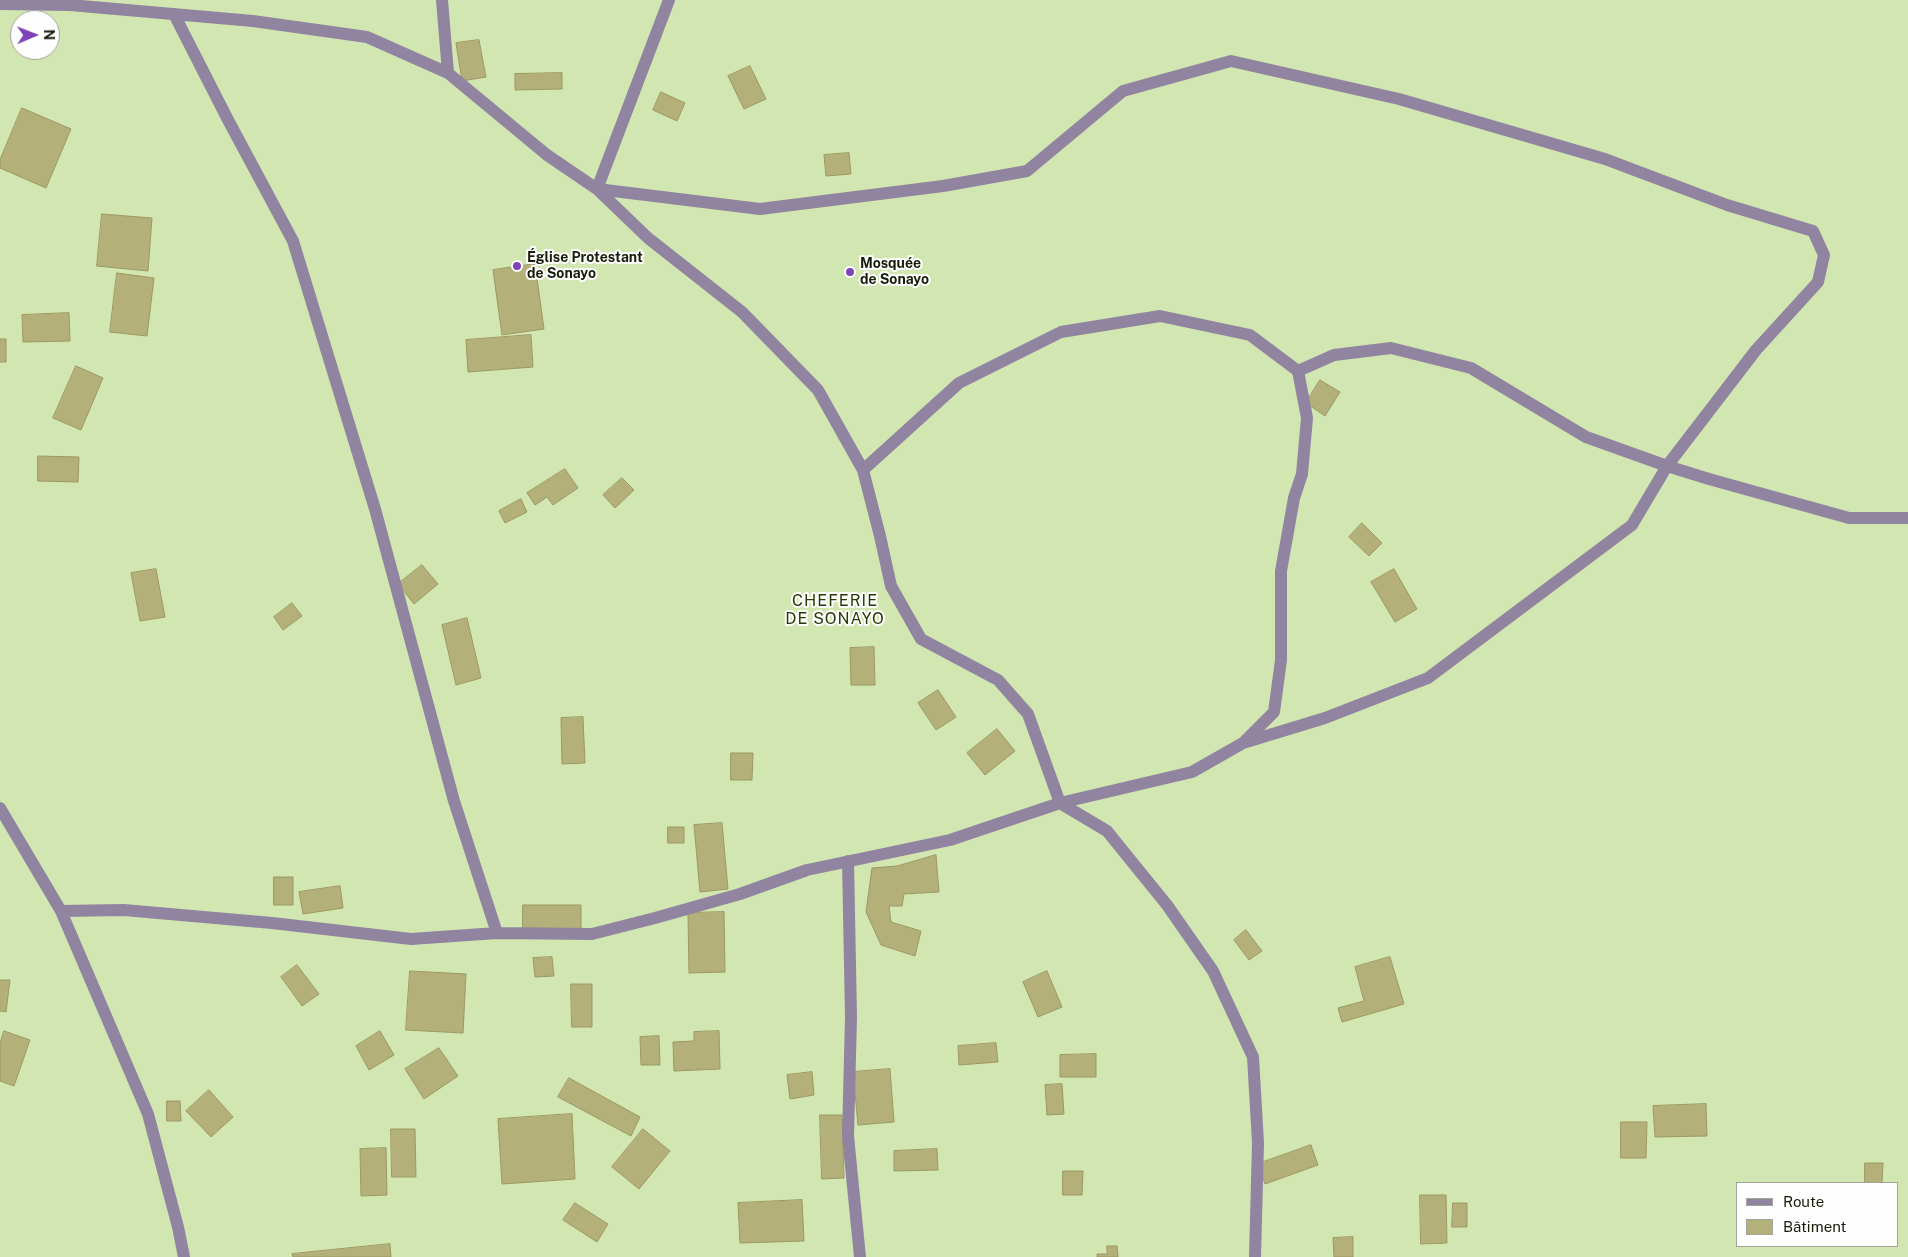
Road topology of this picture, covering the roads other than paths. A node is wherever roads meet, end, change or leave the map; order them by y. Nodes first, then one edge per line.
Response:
1 (442, 0) edge
2 (669, 0) edge
3 (0, 4) edge
4 (174, 14) junction
5 (448, 73) junction
6 (597, 189) junction
7 (1298, 370) junction
8 (1667, 466) junction
9 (863, 470) junction
10 (1908, 518) edge
11 (1243, 743) junction
12 (1060, 803) junction
13 (0, 808) edge
14 (848, 861) junction
15 (61, 911) junction
16 (497, 933) junction
17 (184, 1257) edge
18 (860, 1257) edge
19 (1255, 1257) edge

1 - 5 street
2 - 6 street
3 - 4 street
4 - 5 street
4 - 16 street
5 - 6 street
6 - 8 street
6 - 9 street
7 - 8 street
7 - 9 street
7 - 11 street
8 - 10 street
8 - 11 street
9 - 12 street
11 - 12 street
12 - 14 street
12 - 19 street
13 - 15 street
14 - 16 street
14 - 18 street
15 - 16 street
15 - 17 street

